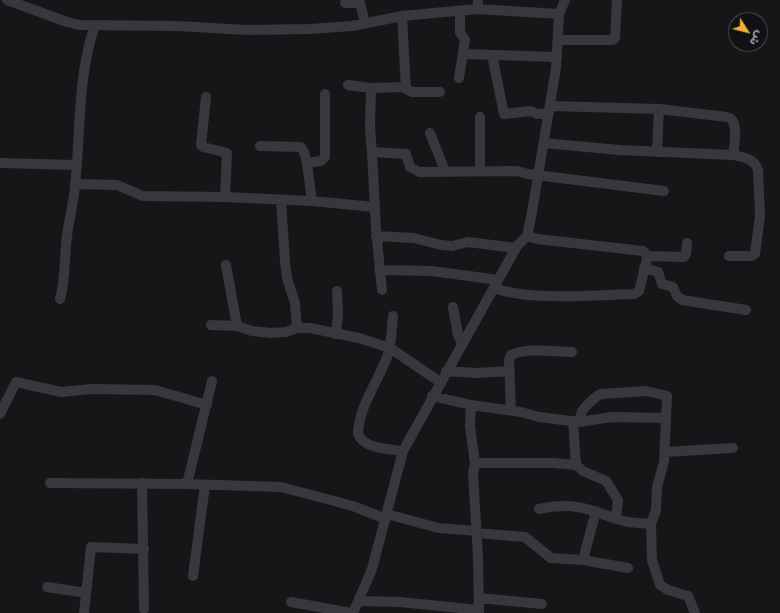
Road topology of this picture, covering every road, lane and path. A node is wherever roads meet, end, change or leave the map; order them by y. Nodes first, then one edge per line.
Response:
1 (7, 0) edge
2 (565, 0) edge
3 (617, 0) edge
4 (345, 3) dead end
5 (477, 5) edge
6 (460, 11) junction
7 (559, 14) junction
8 (402, 16) junction
9 (365, 23) junction
10 (94, 25) junction
11 (558, 40) junction
12 (464, 54) junction
13 (492, 55) junction
14 (557, 57) junction
15 (459, 78) dead end
16 (348, 85) dead end
17 (405, 87) junction
18 (371, 88) junction
19 (440, 92) dead end
20 (325, 94) dead end
21 (206, 97) dead end
22 (659, 109) junction
23 (550, 110) junction
24 (480, 117) dead end
25 (430, 133) dead end
26 (544, 143) junction
27 (260, 146) dead end
28 (372, 152) junction
29 (657, 152) junction
30 (734, 155) junction
31 (0, 163) edge
32 (307, 163) junction
33 (76, 165) junction
34 (445, 171) junction
35 (480, 171) junction
36 (539, 175) junction
37 (76, 184) junction
38 (664, 191) dead end
39 (226, 197) junction
40 (281, 200) junction
41 (312, 201) junction
42 (374, 207) junction
43 (376, 236) junction
44 (526, 236) junction
45 (687, 243) dead end
46 (516, 248) junction
47 (647, 256) junction
48 (729, 256) dead end
49 (226, 266) dead end
50 (644, 268) junction
51 (379, 270) junction
52 (496, 284) junction
53 (382, 290) dead end
54 (337, 291) dead end
55 (60, 299) dead end
56 (453, 307) dead end
57 (746, 310) dead end
58 (392, 316) dead end
59 (211, 325) dead end
60 (237, 326) junction
61 (297, 328) junction
62 (336, 334) junction
63 (462, 343) junction
64 (390, 348) junction
65 (572, 352) dead end
66 (446, 371) junction
67 (509, 371) junction
68 (212, 381) dead end
69 (440, 382) junction
70 (432, 396) junction
71 (207, 405) junction
72 (471, 405) junction
73 (511, 410) junction
74 (0, 414) edge
75 (666, 418) junction
76 (576, 421) junction
77 (733, 448) dead end
78 (403, 451) junction
79 (665, 452) junction
80 (475, 463) junction
81 (576, 465) junction
82 (50, 483) dead end
83 (142, 483) junction
84 (187, 484) junction
85 (205, 485) junction
86 (539, 509) dead end
87 (596, 511) junction
88 (386, 517) junction
89 (616, 519) junction
90 (651, 524) junction
91 (477, 532) junction
92 (144, 549) junction
93 (583, 560) junction
94 (628, 568) dead end
95 (193, 576) dead end
96 (47, 587) dead end
97 (86, 593) junction
98 (479, 598) junction
99 (359, 601) junction
100 (291, 602) dead end
101 (542, 604) dead end
102 (144, 609) dead end
103 (479, 612) edge
104 (84, 613) edge
105 (352, 613) edge
106 (695, 613) edge

1 - 10 street
2 - 7 street
3 - 11 street
4 - 9 street
5 - 6 street
5 - 7 street
6 - 8 street
6 - 12 street
7 - 11 street
8 - 9 street
8 - 17 street
9 - 10 street
10 - 33 street
11 - 14 street
12 - 13 street
12 - 15 street
13 - 14 street
13 - 23 street
14 - 23 street
16 - 18 street
17 - 18 street
17 - 19 street
18 - 28 street
20 - 32 street
21 - 39 street
22 - 23 street
22 - 29 street
22 - 30 street
23 - 26 street
24 - 35 street
25 - 34 street
26 - 29 street
26 - 36 street
27 - 32 street
28 - 34 street
28 - 42 street
29 - 30 street
30 - 48 street
31 - 33 street
32 - 41 street
33 - 37 street
34 - 35 street
35 - 36 street
36 - 38 street
36 - 44 street
37 - 39 street
37 - 55 street
39 - 40 street
40 - 41 street
40 - 61 street
41 - 42 street
42 - 43 street
43 - 46 street
43 - 51 street
44 - 46 street
44 - 47 street
45 - 47 street
46 - 52 street
47 - 50 street
49 - 60 street
50 - 52 street
50 - 57 street
51 - 52 street
51 - 53 street
52 - 63 street
54 - 62 street
56 - 63 street
58 - 64 street
59 - 60 street
60 - 61 street
61 - 62 street
62 - 64 street
63 - 66 street
64 - 69 street
64 - 78 street
65 - 67 street
66 - 67 street
66 - 69 street
67 - 73 street
68 - 71 street
69 - 70 street
70 - 72 street
70 - 78 street
71 - 74 street
71 - 84 street
72 - 73 street
72 - 80 street
73 - 76 street
75 - 76 street
75 - 76 street
75 - 79 street
76 - 81 street
77 - 79 street
78 - 88 street
79 - 90 street
80 - 81 street
80 - 91 street
81 - 89 street
82 - 83 street
83 - 84 street
83 - 92 street
84 - 85 street
85 - 88 street
85 - 95 street
86 - 87 street
87 - 89 street
87 - 93 street
88 - 91 street
88 - 99 street
89 - 90 street
90 - 106 street
91 - 93 street
91 - 98 street
92 - 97 street
92 - 102 street
93 - 94 street
96 - 97 street
97 - 104 street
98 - 101 street
98 - 103 street
99 - 103 street
99 - 105 street
100 - 105 street

